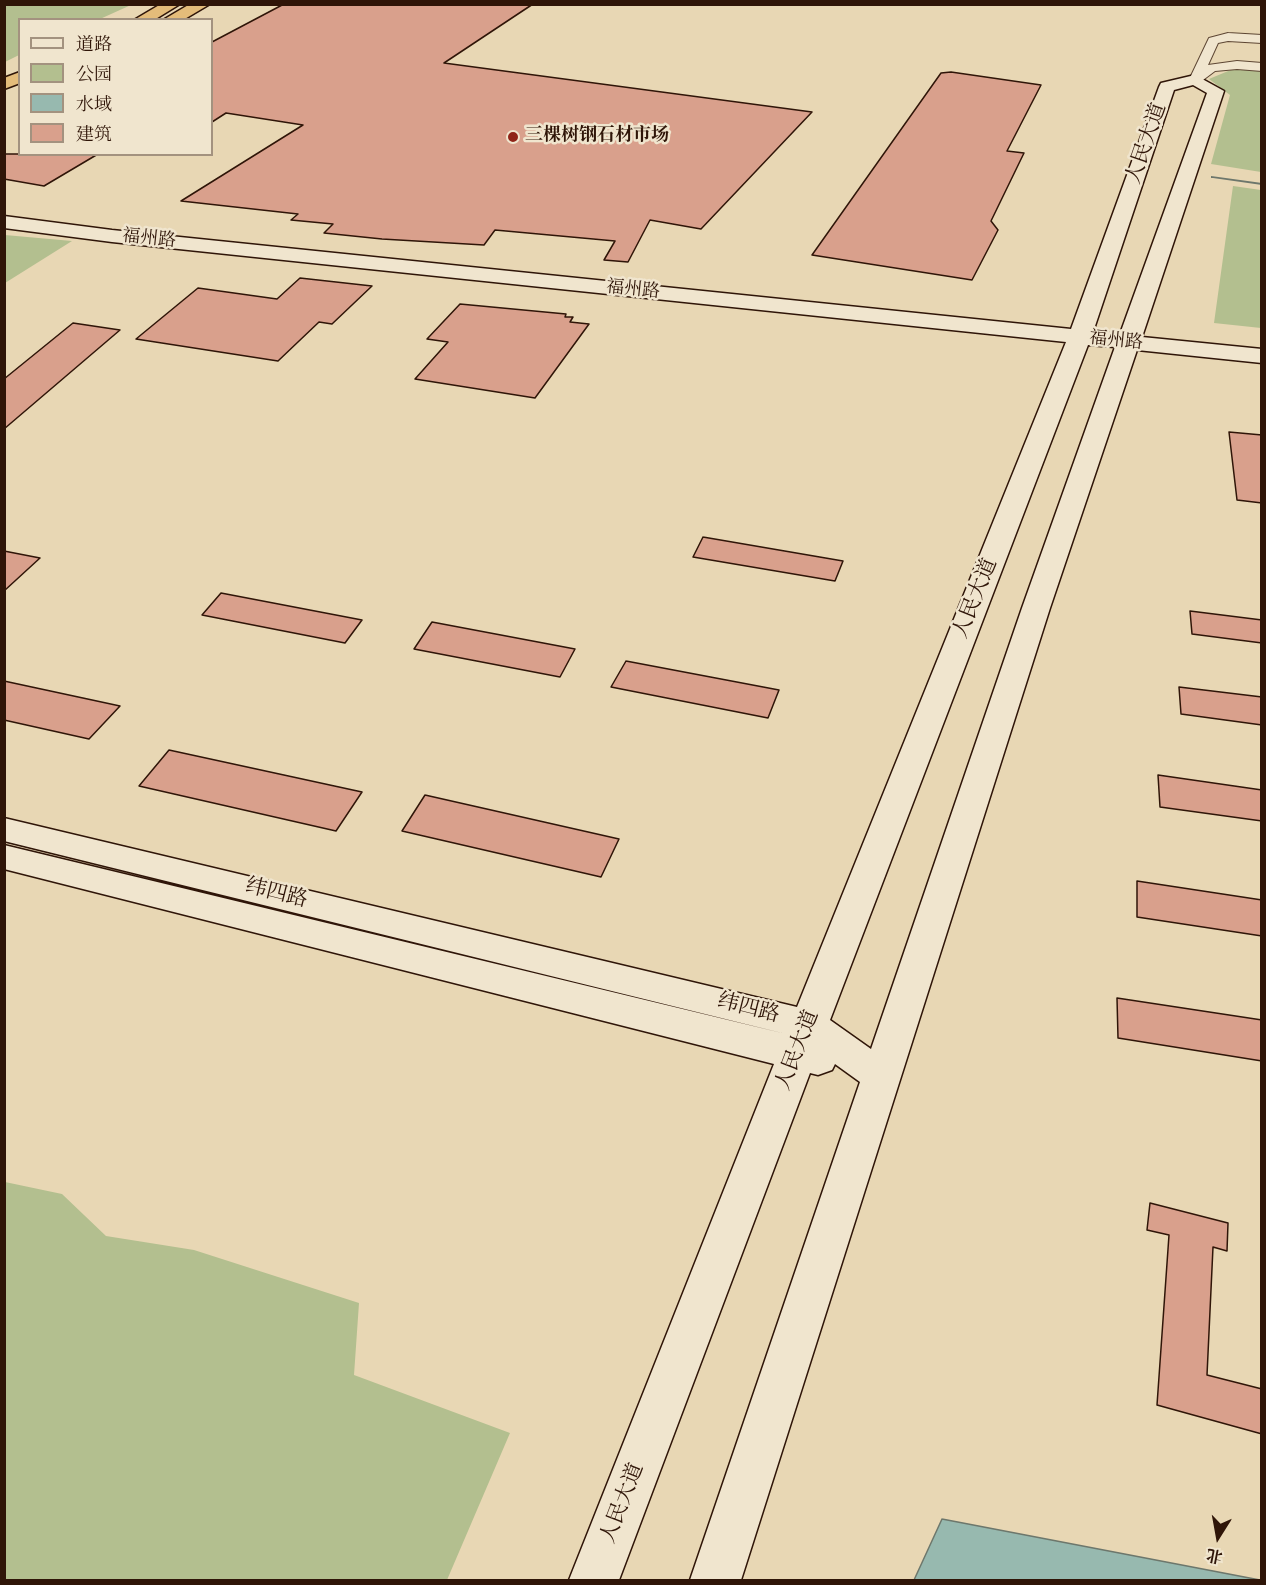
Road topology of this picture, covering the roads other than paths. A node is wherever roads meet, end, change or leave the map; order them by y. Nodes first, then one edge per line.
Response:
1 (173, 4) edge
2 (203, 4) edge
3 (145, 18) edge
4 (174, 18) edge
5 (1262, 39) edge
6 (1262, 67) edge
7 (18, 77) edge
8 (1195, 80) junction
9 (4, 84) edge
10 (18, 91) edge
11 (4, 97) edge
12 (4, 222) edge
13 (1079, 338) junction
14 (1129, 343) junction
15 (1262, 356) edge
16 (4, 829) edge
17 (4, 857) edge
18 (803, 1040) junction
19 (881, 1076) junction
20 (594, 1581) edge
21 (716, 1581) edge

1 - 3 highway
2 - 4 highway
5 - 8 street
6 - 8 street
7 - 9 highway
8 - 13 street, 人民大道
8 - 14 street
10 - 11 highway
12 - 13 street, 福州路
13 - 14 street, 福州路
13 - 18 street, 人民大道
14 - 15 street, 福州路
14 - 19 street
16 - 18 street, 纬四路
17 - 18 street, 纬四路
18 - 19 street, 纬四路
18 - 20 street, 人民大道
19 - 21 street

